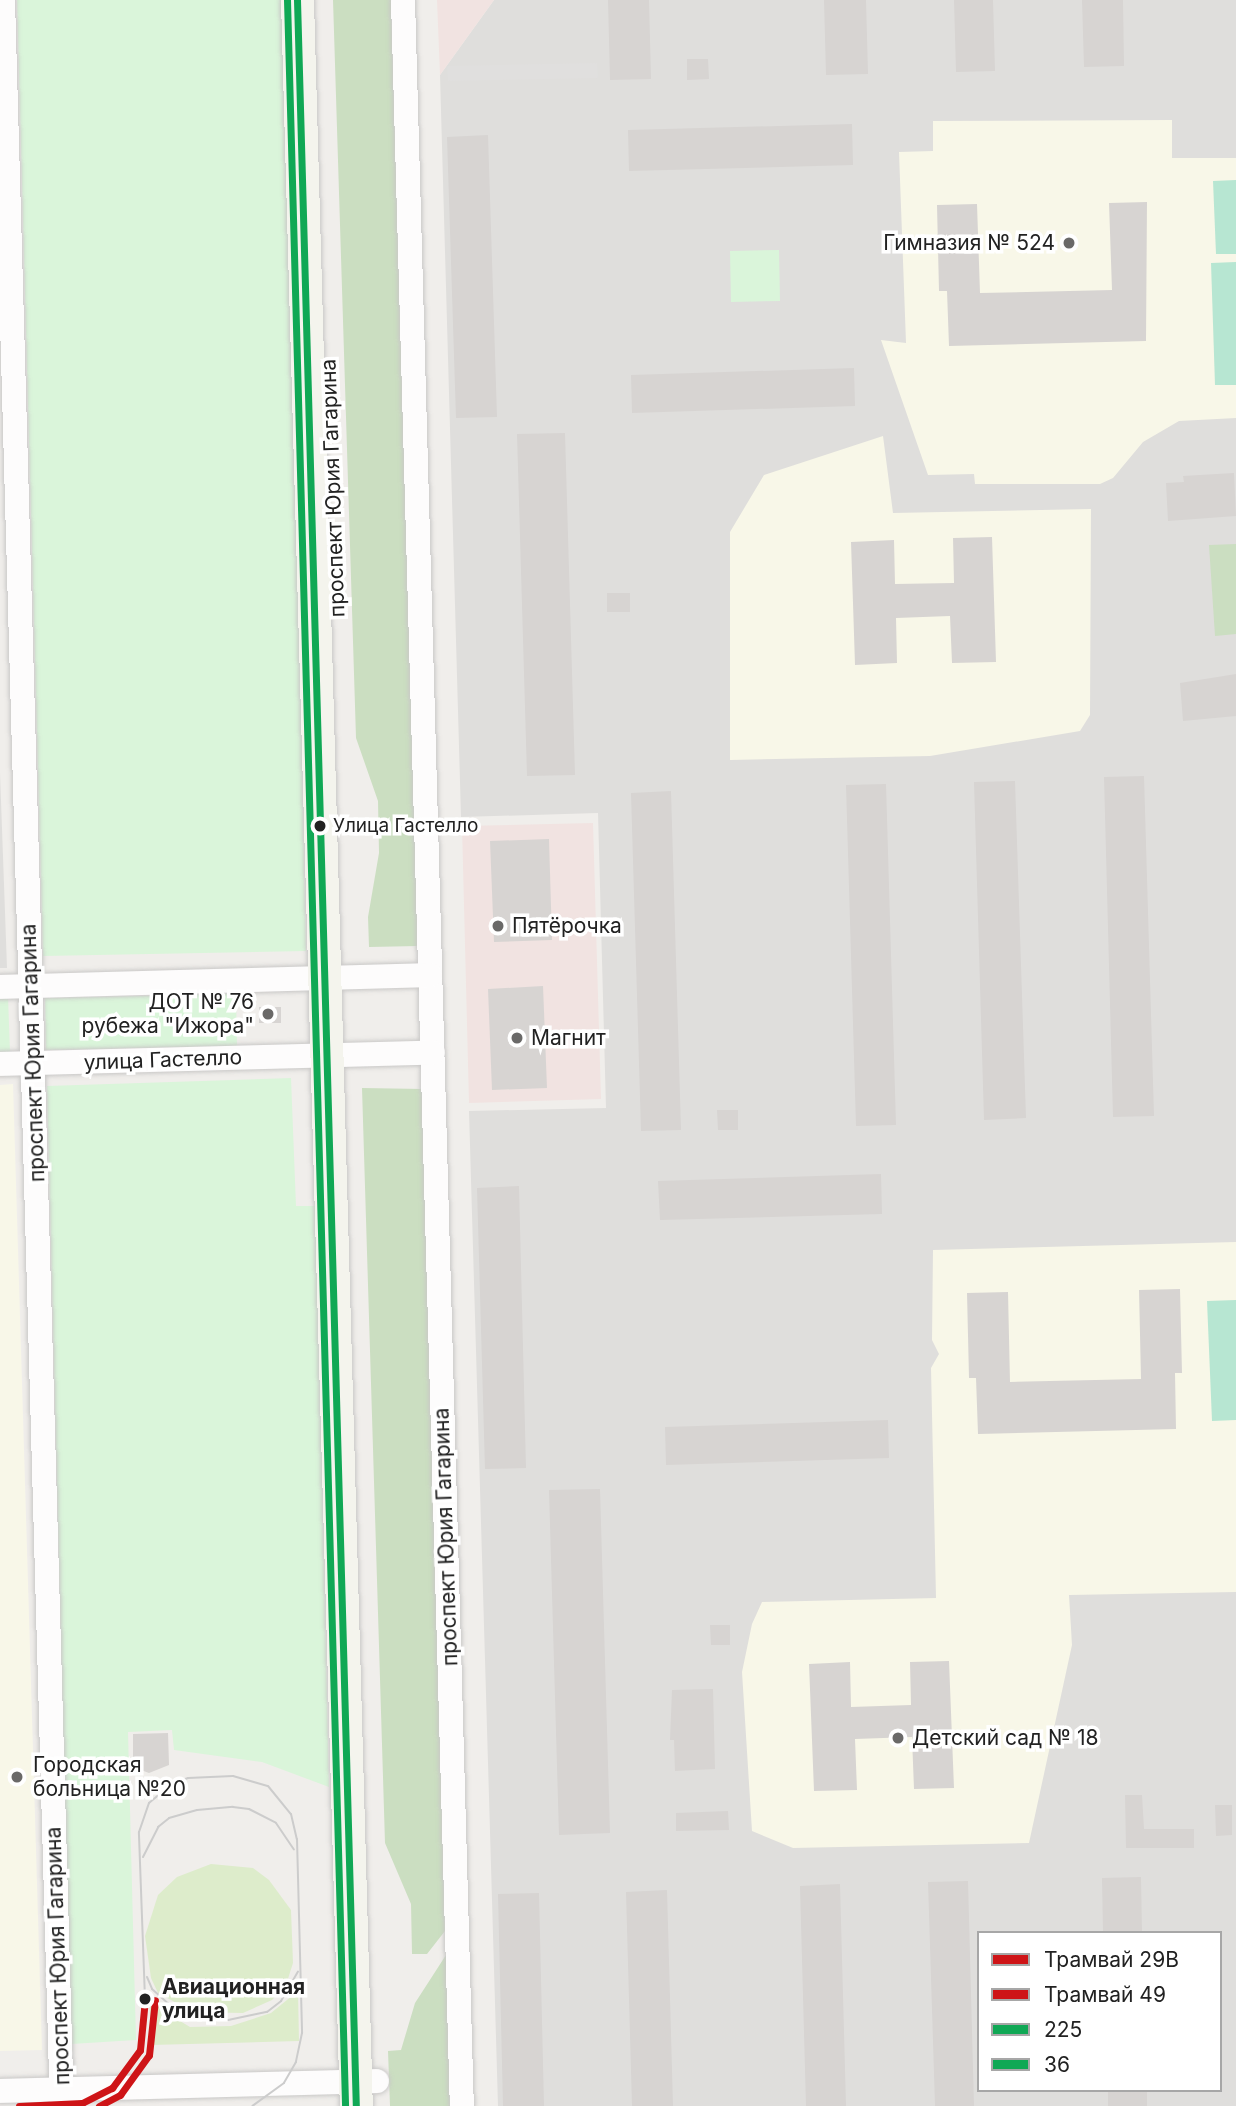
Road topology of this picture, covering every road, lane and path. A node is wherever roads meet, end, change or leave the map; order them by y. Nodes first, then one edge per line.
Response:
1 (3, 0) edge
2 (297, 0) edge
3 (319, 0) edge
4 (403, 0) edge
5 (430, 975) junction
6 (336, 977) junction
7 (31, 986) junction
8 (0, 988) edge
9 (433, 1053) junction
10 (337, 1055) junction
11 (33, 1063) junction
12 (0, 1065) edge
13 (0, 2091) edge
14 (367, 2094) edge
15 (62, 2098) edge
16 (462, 2106) edge

1 - 7 street, проспект Юрия Гагарина
2 - 6 main road, проспект Юрия Гагарина
3 - 6 main road, проспект Юрия Гагарина
4 - 5 street, проспект Юрия Гагарина
5 - 6 street
5 - 9 street, проспект Юрия Гагарина
6 - 7 street
6 - 10 main road, проспект Юрия Гагарина
7 - 8 street
7 - 11 street, проспект Юрия Гагарина
9 - 10 street
9 - 16 street, проспект Юрия Гагарина
10 - 11 street, улица Гастелло
10 - 14 main road, проспект Юрия Гагарина
11 - 12 street, улица Гастелло
11 - 15 street, проспект Юрия Гагарина
13 - 15 street
14 - 15 street

